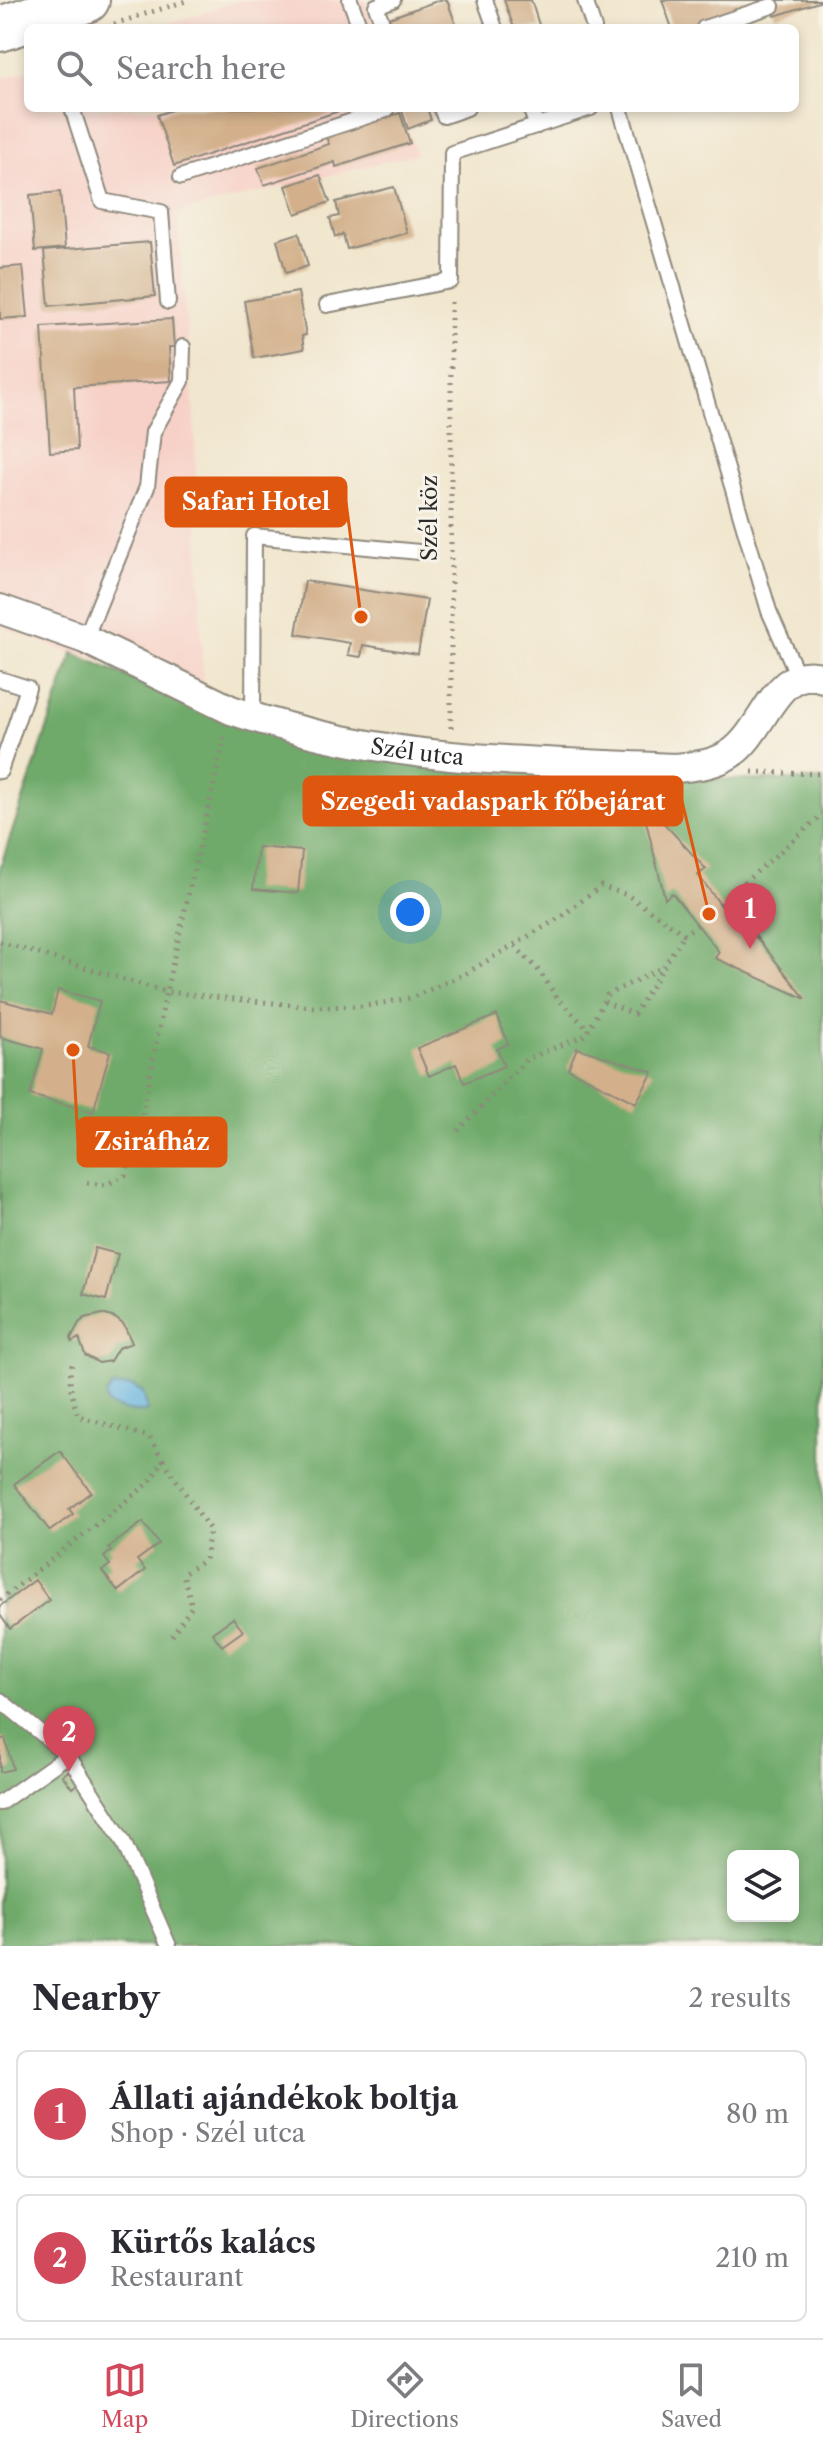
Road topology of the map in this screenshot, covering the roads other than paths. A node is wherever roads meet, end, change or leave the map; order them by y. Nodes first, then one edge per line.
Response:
1 (87, 0) edge
2 (350, 0) edge
3 (393, 0) edge
4 (485, 0) edge
5 (585, 0) edge
6 (772, 6) dead end
7 (43, 22) edge
8 (356, 24) edge
9 (383, 24) edge
10 (494, 24) edge
11 (593, 24) edge
12 (716, 24) edge
13 (24, 25) edge
14 (0, 29) edge
15 (73, 112) edge
16 (380, 112) edge
17 (532, 112) edge
18 (579, 112) edge
19 (621, 112) edge
20 (537, 126) junction
21 (181, 177) dead end
22 (168, 302) dead end
23 (327, 305) dead end
24 (183, 347) dead end
25 (419, 552) dead end
26 (0, 609) edge
27 (85, 639) junction
28 (811, 677) edge
29 (0, 679) edge
30 (242, 714) junction
31 (0, 771) edge
32 (0, 1700) edge
33 (68, 1755) junction
34 (0, 1803) edge
35 (169, 1946) edge

1 - 7 main road
2 - 8 lane
3 - 9 lane
4 - 10 lane
5 - 11 lane
6 - 12 lane
13 - 14 main road
15 - 22 lane
16 - 21 lane
17 - 20 lane
18 - 20 lane
19 - 28 lane
20 - 23 lane
24 - 27 lane
25 - 30 lane
26 - 27 street, Szél utca
27 - 30 street, Szél utca
28 - 30 street, Szél utca
29 - 31 lane
32 - 33 lane
33 - 34 lane
33 - 35 lane

